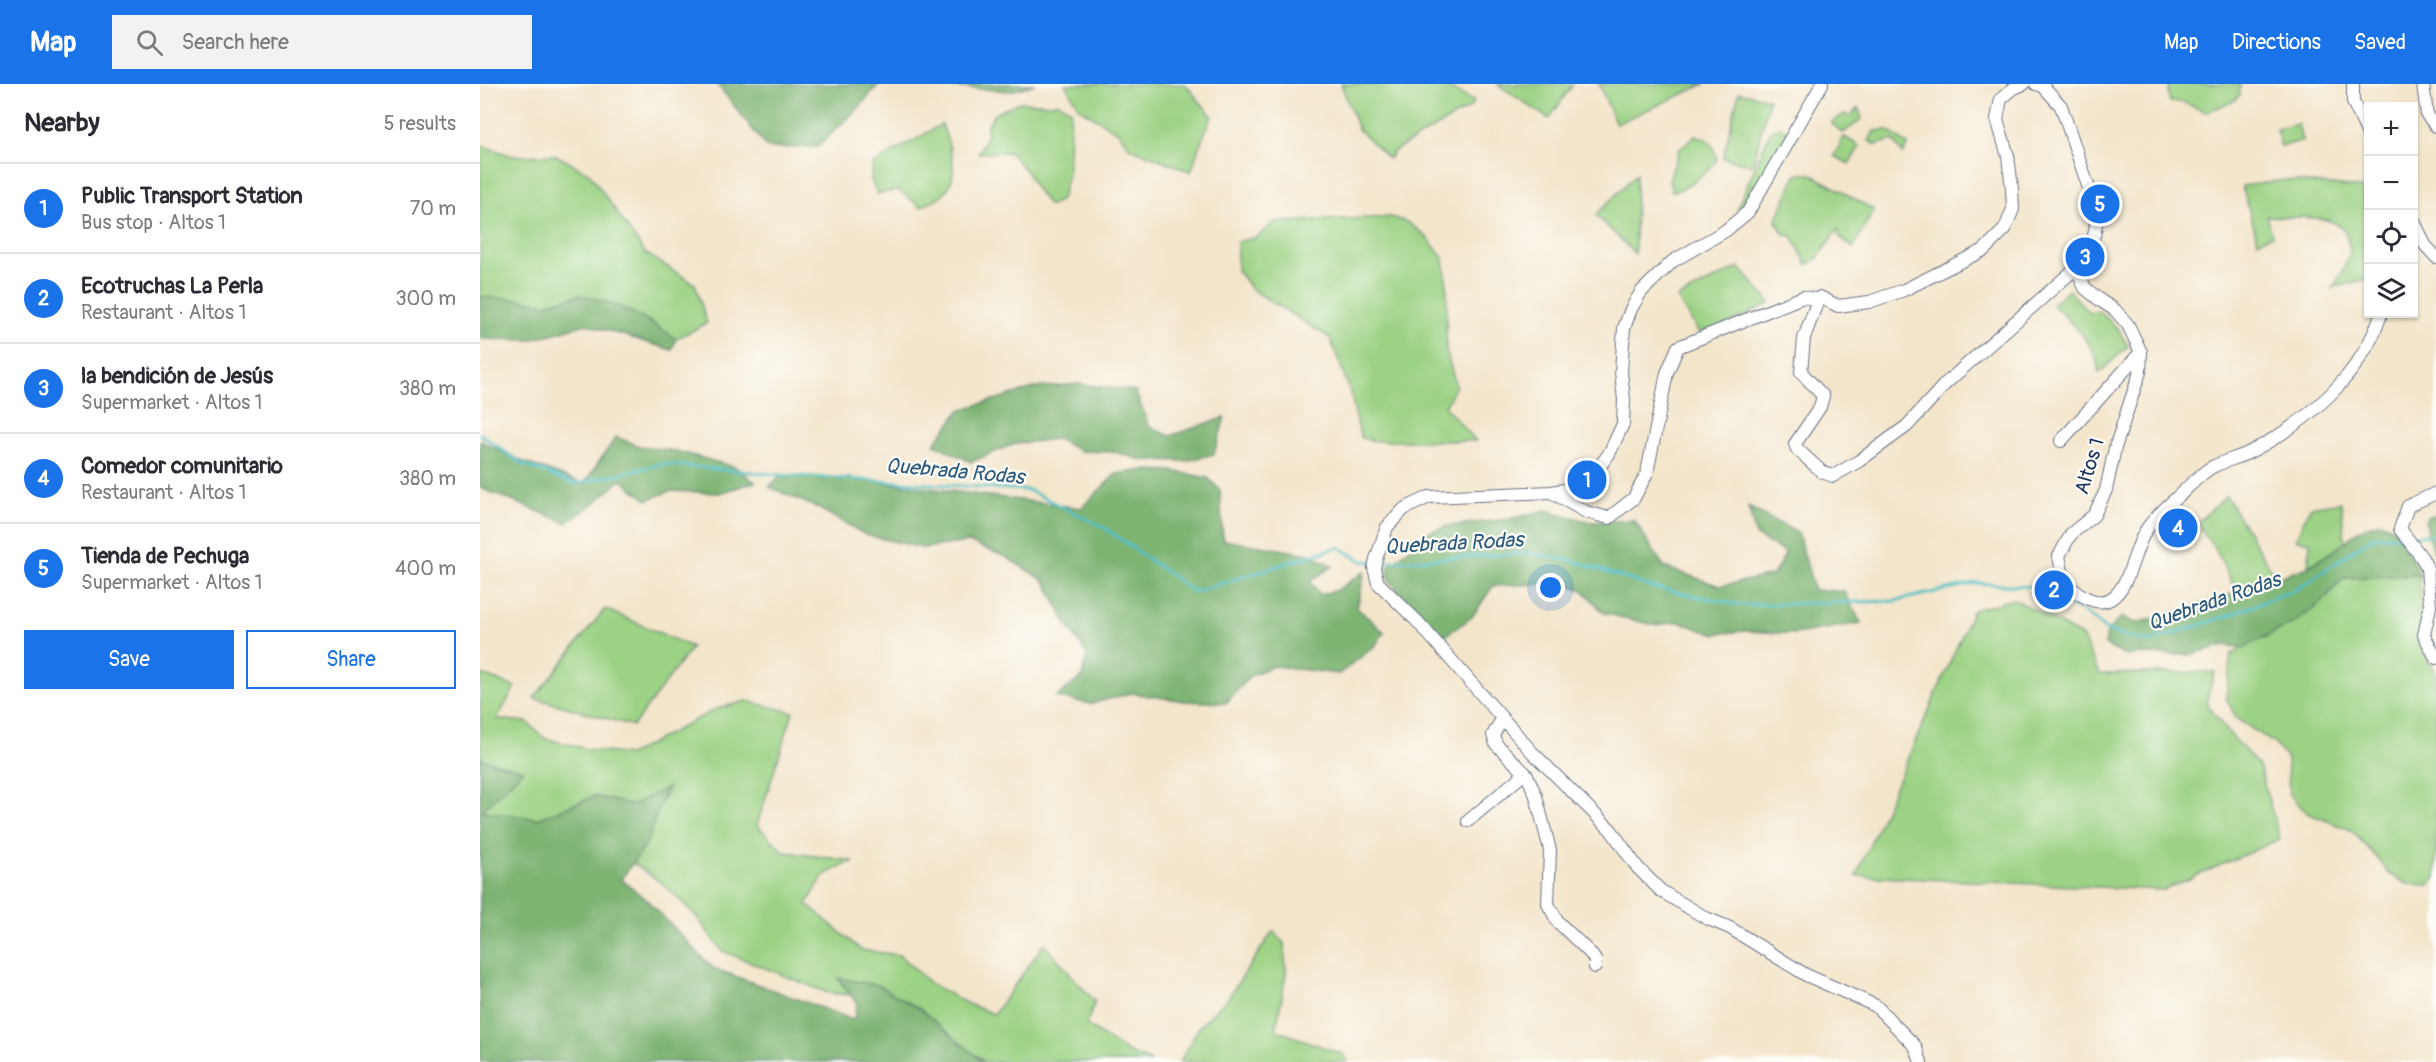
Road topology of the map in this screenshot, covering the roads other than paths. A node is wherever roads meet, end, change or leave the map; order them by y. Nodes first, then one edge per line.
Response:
1 (1822, 84) edge
2 (2023, 84) edge
3 (2036, 84) edge
4 (2353, 84) edge
5 (2423, 84) edge
6 (2364, 125) edge
7 (2436, 126) edge
8 (2418, 230) edge
9 (2436, 257) edge
10 (2076, 268) junction
11 (1818, 300) junction
12 (2379, 318) edge
13 (2141, 352) junction
14 (2061, 441) dead end
15 (1551, 492) junction
16 (2436, 494) edge
17 (2436, 658) edge
18 (1502, 719) junction
19 (1525, 773) junction
20 (1468, 821) dead end
21 (1595, 967) dead end
22 (1921, 1062) edge

1 - 15 street
2 - 11 street
3 - 10 street
4 - 6 street
5 - 7 street
8 - 9 street
10 - 11 street
10 - 13 street
11 - 15 street
12 - 13 street, Altos 1
13 - 14 street
15 - 18 street
16 - 17 street
18 - 19 street
18 - 22 street
19 - 20 street
19 - 21 street

